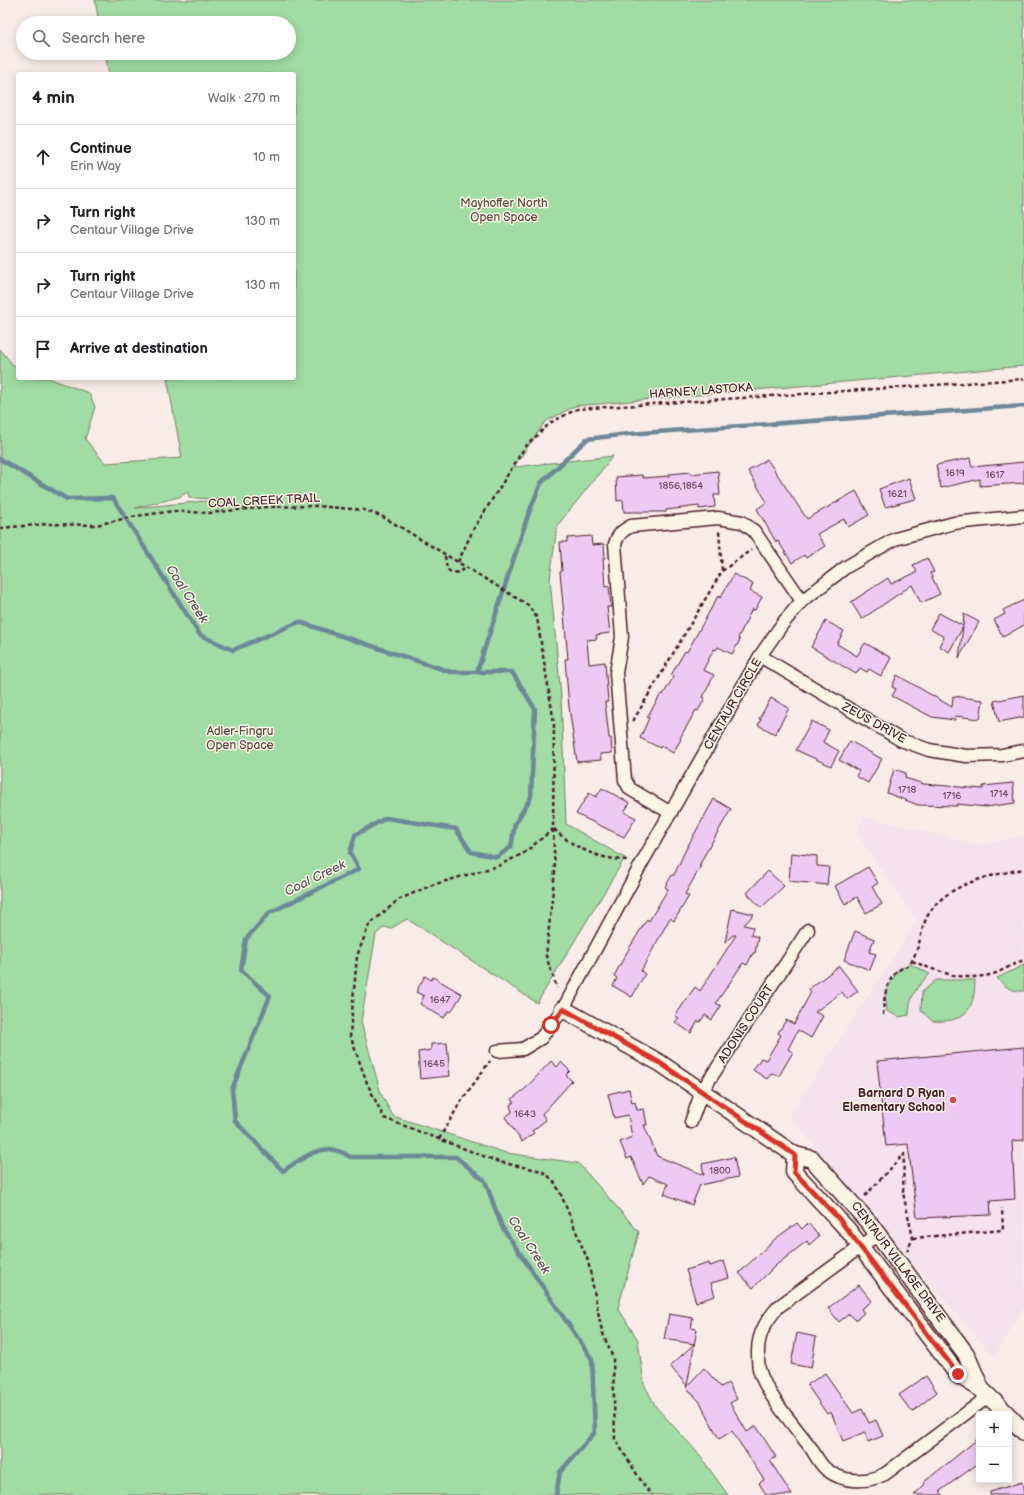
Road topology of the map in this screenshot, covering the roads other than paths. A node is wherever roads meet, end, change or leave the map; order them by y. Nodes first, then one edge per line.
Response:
1 (1024, 516) edge
2 (802, 601) junction
3 (760, 656) junction
4 (1024, 751) edge
5 (672, 813) junction
6 (808, 930) dead end
7 (563, 1009) junction
8 (497, 1051) road end
9 (702, 1091) junction
10 (692, 1122) dead end
11 (795, 1155) junction
12 (878, 1234) junction
13 (860, 1247) junction
14 (985, 1392) junction
15 (1004, 1411) edge
16 (1012, 1419) edge
17 (1024, 1432) edge

1 - 2 street, CENTAUR CIRCLE
2 - 3 street, CENTAUR CIRCLE
2 - 5 street
3 - 4 street, ZEUS DRIVE
3 - 5 street, CENTAUR CIRCLE
5 - 7 street, CENTAUR CIRCLE
6 - 9 street, ADONIS COURT
7 - 8 street, CENTAUR CIRCLE
7 - 9 street, CENTAUR VILLAGE DRIVE
9 - 10 street, ADONIS COURT
9 - 11 street, CENTAUR VILLAGE DRIVE
11 - 12 street, CENTAUR VILLAGE DRIVE
11 - 13 street, CENTAUR VILLAGE DRIVE
12 - 13 street
12 - 14 street, CENTAUR VILLAGE DRIVE
13 - 14 street, CENTAUR VILLAGE DRIVE
13 - 14 street
14 - 15 street, CENTAUR VILLAGE DRIVE
16 - 17 street

